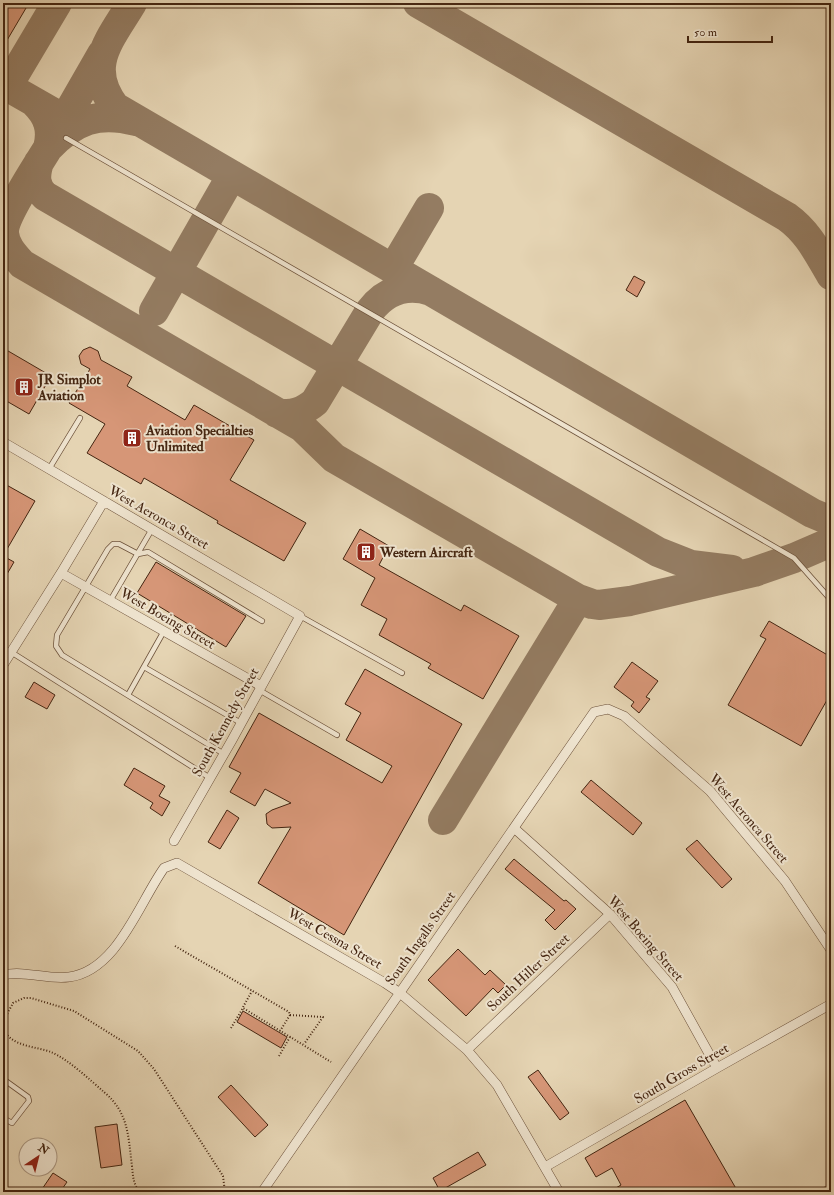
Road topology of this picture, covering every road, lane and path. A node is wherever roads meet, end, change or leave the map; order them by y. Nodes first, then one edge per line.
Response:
1 (66, 138) dead end
2 (80, 418) dead end
3 (3, 442) edge
4 (49, 469) junction
5 (104, 501) junction
6 (152, 529) junction
7 (138, 554) junction
8 (61, 573) junction
9 (86, 587) junction
10 (831, 600) edge
11 (110, 601) junction
12 (300, 616) junction
13 (262, 621) dead end
14 (164, 631) junction
15 (11, 652) junction
16 (3, 665) edge
17 (144, 667) junction
18 (402, 673) dead end
19 (260, 688) junction
20 (128, 695) junction
21 (608, 709) joint
22 (241, 723) junction
23 (337, 735) dead end
24 (224, 754) junction
25 (210, 778) junction
26 (514, 828) junction
27 (174, 841) dead end
28 (610, 914) junction
29 (175, 946) dead end
30 (831, 950) edge
31 (3, 975) edge
32 (252, 991) junction
33 (400, 993) junction
34 (831, 1004) edge
35 (243, 1008) junction
36 (290, 1015) junction
37 (231, 1028) dead end
38 (280, 1031) junction
39 (290, 1037) junction
40 (304, 1044) junction
41 (467, 1050) junction
42 (279, 1056) dead end
43 (331, 1062) dead end
44 (716, 1068) junction
45 (3, 1079) edge
46 (3, 1118) edge
47 (545, 1167) junction
48 (831, 1189) edge
49 (140, 1192) edge
50 (225, 1192) edge
51 (262, 1192) edge
52 (559, 1192) edge
53 (825, 1192) edge

1 - 10 lane
2 - 4 lane
3 - 4 street, West Aeronca Street
4 - 5 street, West Aeronca Street
5 - 6 street, West Aeronca Street
5 - 8 street
6 - 7 lane
6 - 12 street, West Aeronca Street
7 - 9 lane
7 - 11 lane
7 - 13 lane
8 - 9 street, West Boeing Street
8 - 15 street
9 - 11 street, West Boeing Street
9 - 20 lane
11 - 14 street, West Boeing Street
12 - 18 lane
12 - 19 street, South Kennedy Street
14 - 17 lane
14 - 19 street, West Boeing Street
15 - 16 street
15 - 25 lane
17 - 20 lane
17 - 22 lane
19 - 22 street, South Kennedy Street
19 - 23 lane
20 - 24 lane
21 - 26 street, South Ingalls Street
21 - 30 street, West Aeronca Street
22 - 24 street, South Kennedy Street
24 - 25 street, South Kennedy Street
25 - 27 street, South Kennedy Street
26 - 28 street, West Boeing Street
26 - 33 street, South Ingalls Street
28 - 41 street, South Hiller Street
28 - 44 street, West Boeing Street
29 - 32 path
31 - 33 street, West Cessna Street
32 - 35 path
32 - 36 path
33 - 41 street, West Cessna Street
33 - 51 street, South Ingalls Street
34 - 44 street, South Gross Street
35 - 37 path
35 - 38 path
36 - 38 path
36 - 40 path
38 - 39 path
39 - 40 path
39 - 42 path
40 - 43 path
41 - 47 street, West Cessna Street
44 - 47 street, South Gross Street
45 - 46 lane
47 - 52 street, West Cessna Street
48 - 53 street
49 - 50 path

